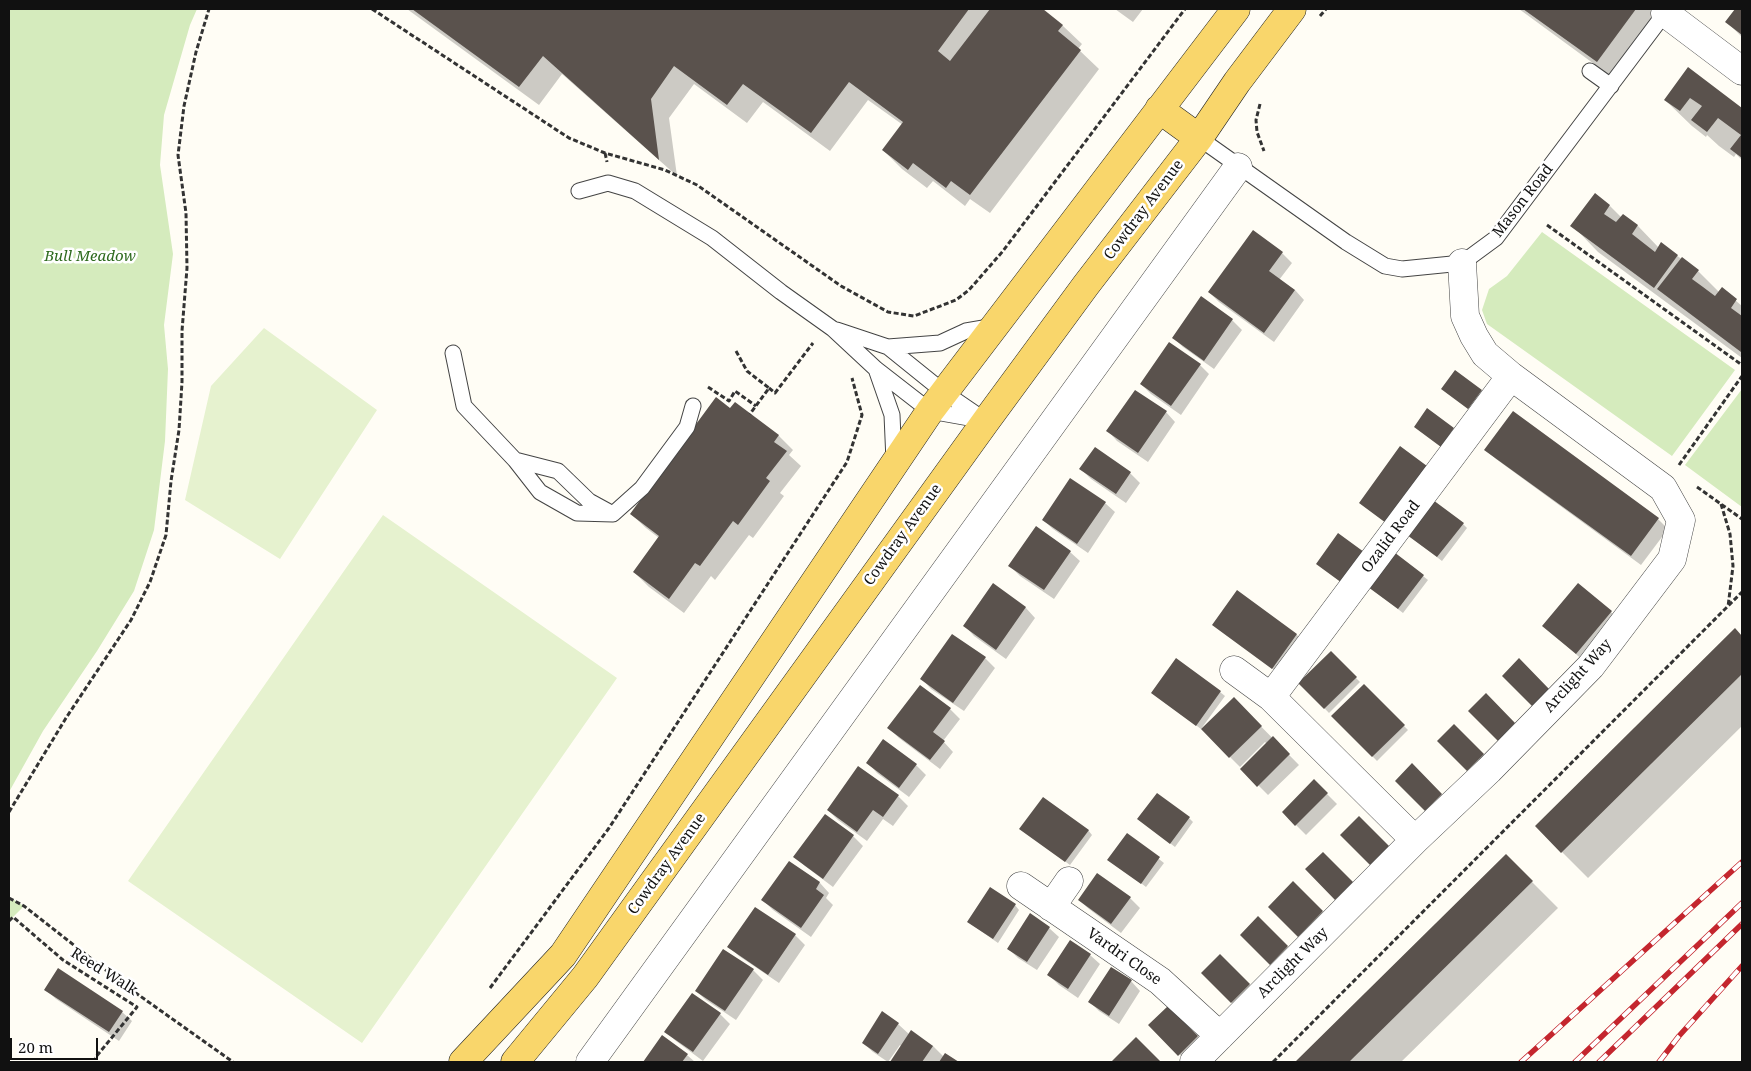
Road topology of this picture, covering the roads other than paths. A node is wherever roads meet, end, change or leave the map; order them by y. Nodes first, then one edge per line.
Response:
1 (1236, 9) edge
2 (1292, 9) edge
3 (1666, 11) edge
4 (1590, 71) dead end
5 (1742, 71) edge
6 (1611, 86) junction
7 (1159, 109) junction
8 (1199, 138) junction
9 (1238, 167) junction
10 (579, 191) dead end
11 (1462, 263) junction
12 (995, 326) junction
13 (833, 329) junction
14 (888, 347) junction
15 (453, 353) dead end
16 (876, 369) junction
17 (1511, 376) junction
18 (938, 402) junction
19 (693, 406) dead end
20 (986, 421) junction
21 (515, 460) junction
22 (894, 463) junction
23 (613, 514) junction
24 (1234, 670) dead end
25 (1271, 697) junction
26 (1415, 840) junction
27 (1069, 881) dead end
28 (1021, 886) dead end
29 (1051, 907) junction
30 (1220, 1036) junction
31 (463, 1062) edge
32 (515, 1062) edge
33 (590, 1062) edge
34 (1194, 1062) edge

1 - 7 main road
2 - 8 main road, Cowdray Avenue
3 - 5 street
3 - 6 lane, Mason Road
4 - 6 lane
6 - 11 lane, Mason Road
7 - 8 main road
7 - 12 main road
8 - 9 lane
8 - 20 main road, Cowdray Avenue
9 - 11 lane
9 - 33 street
10 - 13 lane
11 - 17 street, Arclight Way
12 - 14 lane
12 - 18 main road
13 - 14 lane
13 - 16 lane
14 - 18 lane
15 - 21 lane
16 - 18 lane
16 - 22 lane
17 - 25 street, Ozalid Road
17 - 26 street, Arclight Way
18 - 20 lane
18 - 20 lane
18 - 22 main road
19 - 23 lane
20 - 32 main road, Cowdray Avenue
21 - 23 lane
21 - 23 lane
22 - 31 main road
24 - 25 street
25 - 26 street
26 - 30 street, Arclight Way
27 - 29 street
28 - 29 street, Vardri Close
29 - 30 street, Vardri Close
30 - 34 street, Arclight Way

